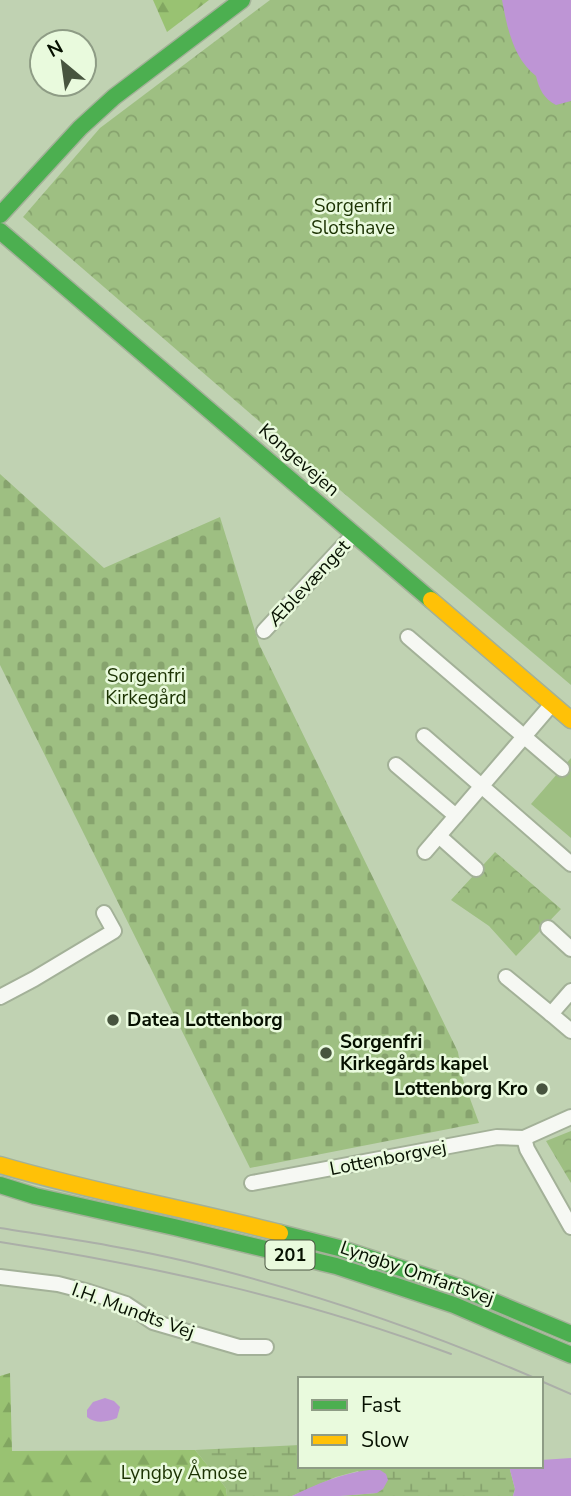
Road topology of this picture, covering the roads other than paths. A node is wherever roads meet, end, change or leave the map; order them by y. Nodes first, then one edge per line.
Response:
1 (242, 0) edge
2 (0, 215) edge
3 (0, 231) edge
4 (354, 534) junction
5 (264, 631) dead end
6 (408, 636) dead end
7 (552, 704) junction
8 (571, 720) edge
9 (424, 736) dead end
10 (524, 737) junction
11 (396, 765) dead end
12 (562, 769) dead end
13 (482, 786) junction
14 (456, 816) junction
15 (439, 836) junction
16 (425, 852) dead end
17 (571, 864) edge
18 (476, 869) dead end
19 (104, 913) dead end
20 (548, 929) dead end
21 (571, 949) edge
22 (506, 977) dead end
23 (571, 991) edge
24 (0, 997) edge
25 (551, 1014) junction
26 (571, 1031) edge
27 (571, 1117) edge
28 (524, 1138) junction
29 (0, 1165) edge
30 (253, 1183) dead end
31 (0, 1185) edge
32 (571, 1227) edge
33 (0, 1277) edge
34 (571, 1334) edge
35 (266, 1347) dead end
36 (571, 1355) edge

1 - 2 main road
3 - 4 main road, Kongevejen
4 - 5 street, Æblevænget
4 - 7 main road, Kongevejen
6 - 10 street
7 - 8 main road, Kongevejen
7 - 10 street
9 - 13 street
10 - 12 street
10 - 13 street
11 - 14 street
13 - 14 street
13 - 17 street
14 - 15 street
15 - 16 street
15 - 18 street
19 - 24 street
20 - 21 street
22 - 25 street
23 - 25 street
25 - 26 street
27 - 28 street, Lottenborgvej
28 - 30 street, Lottenborgvej
28 - 32 street
29 - 34 main road, Lyngby Omfartsvej / 201
31 - 36 main road, Lyngby Omfartsvej / 201
33 - 35 street, I.H. Mundts Vej

